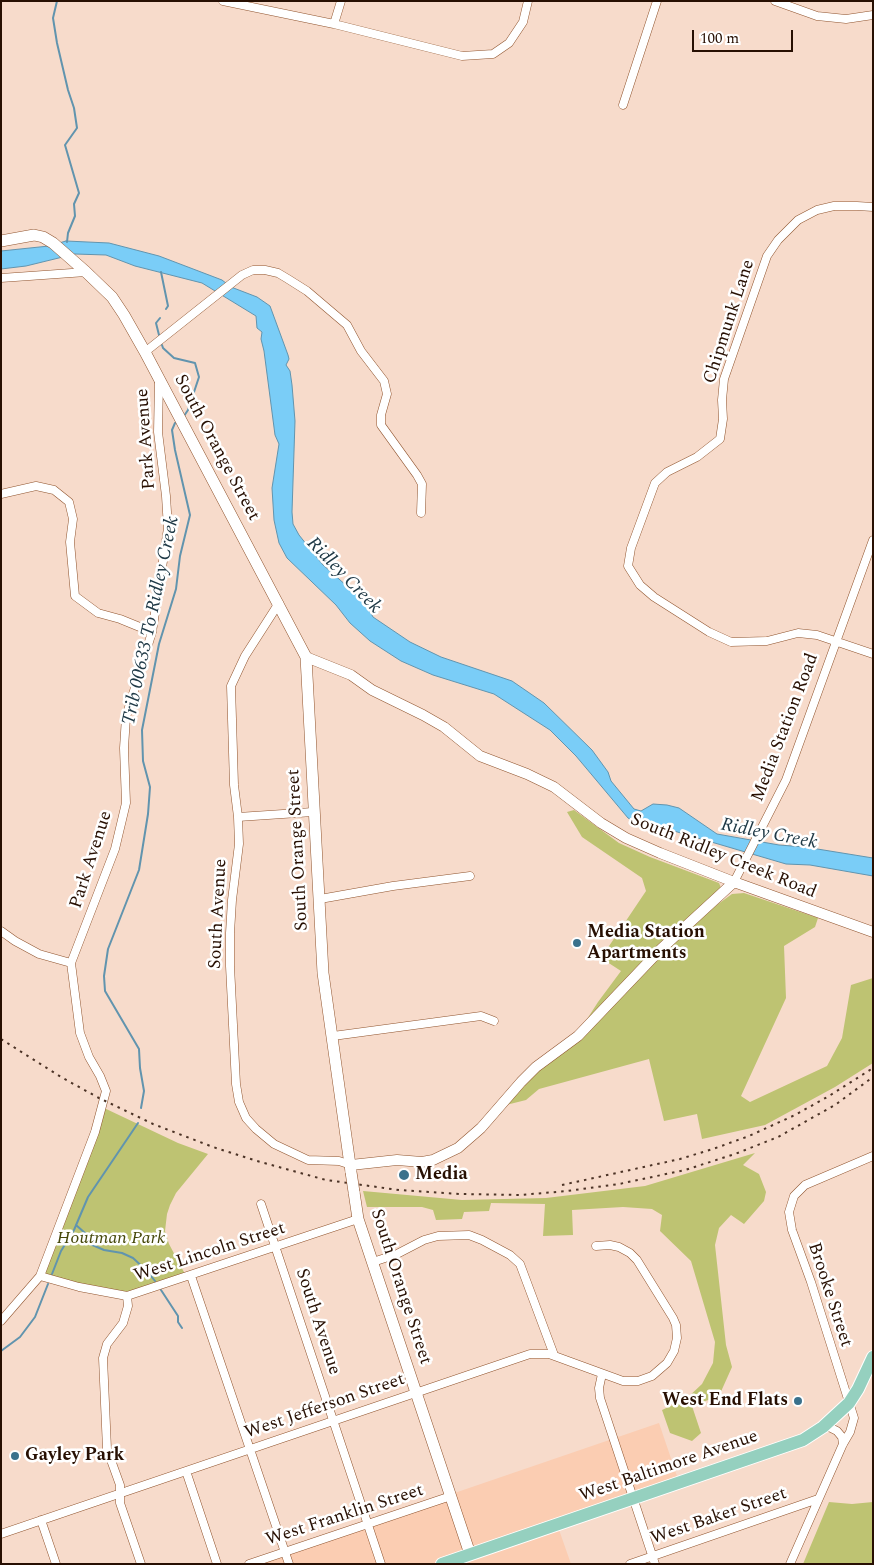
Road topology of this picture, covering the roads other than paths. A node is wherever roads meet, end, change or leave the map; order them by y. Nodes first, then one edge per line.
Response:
1 (223, 1) edge
2 (341, 1) edge
3 (528, 1) edge
4 (657, 1) edge
5 (775, 1) edge
6 (873, 15) edge
7 (334, 24) junction
8 (623, 105) dead end
9 (873, 207) edge
10 (1, 241) edge
11 (86, 272) junction
12 (1, 278) edge
13 (145, 352) junction
14 (158, 377) junction
15 (1, 494) edge
16 (421, 513) dead end
17 (873, 540) edge
18 (279, 603) junction
19 (152, 632) junction
20 (836, 642) junction
21 (873, 654) edge
22 (306, 657) junction
23 (314, 812) junction
24 (238, 817) junction
25 (470, 876) dead end
26 (734, 882) junction
27 (320, 899) junction
28 (1, 931) edge
29 (873, 932) edge
30 (72, 964) junction
31 (494, 1021) dead end
32 (333, 1036) junction
33 (873, 1156) edge
34 (351, 1169) junction
35 (261, 1204) dead end
36 (358, 1219) junction
37 (596, 1246) dead end
38 (276, 1247) junction
39 (373, 1262) junction
40 (40, 1276) junction
41 (190, 1276) junction
42 (127, 1296) junction
43 (1, 1321) edge
44 (554, 1355) junction
45 (873, 1358) edge
46 (602, 1374) junction
47 (416, 1392) junction
48 (849, 1403) junction
49 (333, 1420) junction
50 (823, 1427) junction
51 (843, 1444) junction
52 (250, 1449) junction
53 (186, 1471) junction
54 (121, 1493) junction
55 (451, 1496) junction
56 (633, 1499) junction
57 (818, 1499) junction
58 (41, 1520) junction
59 (368, 1525) junction
60 (1, 1534) edge
61 (285, 1552) junction
62 (472, 1559) edge
63 (654, 1560) edge
64 (56, 1564) edge
65 (141, 1564) edge
66 (217, 1564) edge
67 (249, 1564) edge
68 (289, 1564) edge
69 (381, 1564) edge
70 (442, 1564) edge
71 (630, 1564) edge
72 (790, 1564) edge

1 - 7 street
2 - 7 street
3 - 7 street
4 - 8 street
5 - 6 street
9 - 20 street, Chipmunk Lane
10 - 11 main road, South Orange Street
11 - 12 street
11 - 13 main road, South Orange Street
13 - 14 main road, South Orange Street
13 - 16 street
14 - 18 main road, South Orange Street
14 - 19 street, Park Avenue
15 - 19 street
17 - 20 street, Media Station Road
18 - 22 main road, South Orange Street
18 - 24 street, South Avenue
19 - 30 street, Park Avenue
20 - 21 street, Chipmunk Lane
20 - 26 street, Media Station Road
22 - 23 main road, South Orange Street
22 - 26 street, South Ridley Creek Road
23 - 24 street
23 - 27 main road, South Orange Street
24 - 34 street, South Avenue
25 - 27 street
26 - 29 street, South Ridley Creek Road
26 - 34 street, Media Station Road
27 - 32 main road, South Orange Street
28 - 30 street
30 - 40 street, Park Avenue
31 - 32 street
32 - 34 main road, South Orange Street
33 - 48 street, Brooke Street
34 - 36 main road, South Orange Street, bridge
35 - 38 street, South Avenue
36 - 38 street, West Lincoln Street
36 - 39 main road, South Orange Street
37 - 46 street, West Jefferson Street
38 - 41 street, West Lincoln Street
38 - 49 street, South Avenue
39 - 44 street
39 - 47 main road, South Orange Street
40 - 42 street, West Lincoln Street
40 - 43 street
41 - 42 street, West Lincoln Street
41 - 52 street
42 - 54 street
44 - 46 street, West Jefferson Street
44 - 47 street, West Jefferson Street
45 - 48 main road, West Baltimore Avenue
46 - 56 street
47 - 49 street, West Jefferson Street
47 - 55 main road, South Orange Street
48 - 50 main road, West Baltimore Avenue
48 - 51 street, Brooke Street
49 - 52 street, West Jefferson Street
49 - 59 street, South Avenue
50 - 51 street
50 - 56 main road, West Baltimore Avenue
51 - 57 street, Brooke Street
52 - 53 street, West Jefferson Street
52 - 61 street
53 - 54 street, West Jefferson Street
53 - 66 street
54 - 58 street, West Jefferson Street
54 - 65 street
55 - 59 street, West Franklin Street
55 - 62 main road, South Orange Street
56 - 62 main road, West Baltimore Avenue
56 - 63 street
57 - 63 street, West Baker Street
57 - 72 street, Brooke Street
58 - 60 street, West Jefferson Street
58 - 64 street
59 - 61 street, West Franklin Street
59 - 69 street, South Avenue
61 - 67 street, West Franklin Street
61 - 68 street
62 - 70 main road, West Baltimore Avenue
63 - 71 street, West Baker Street

